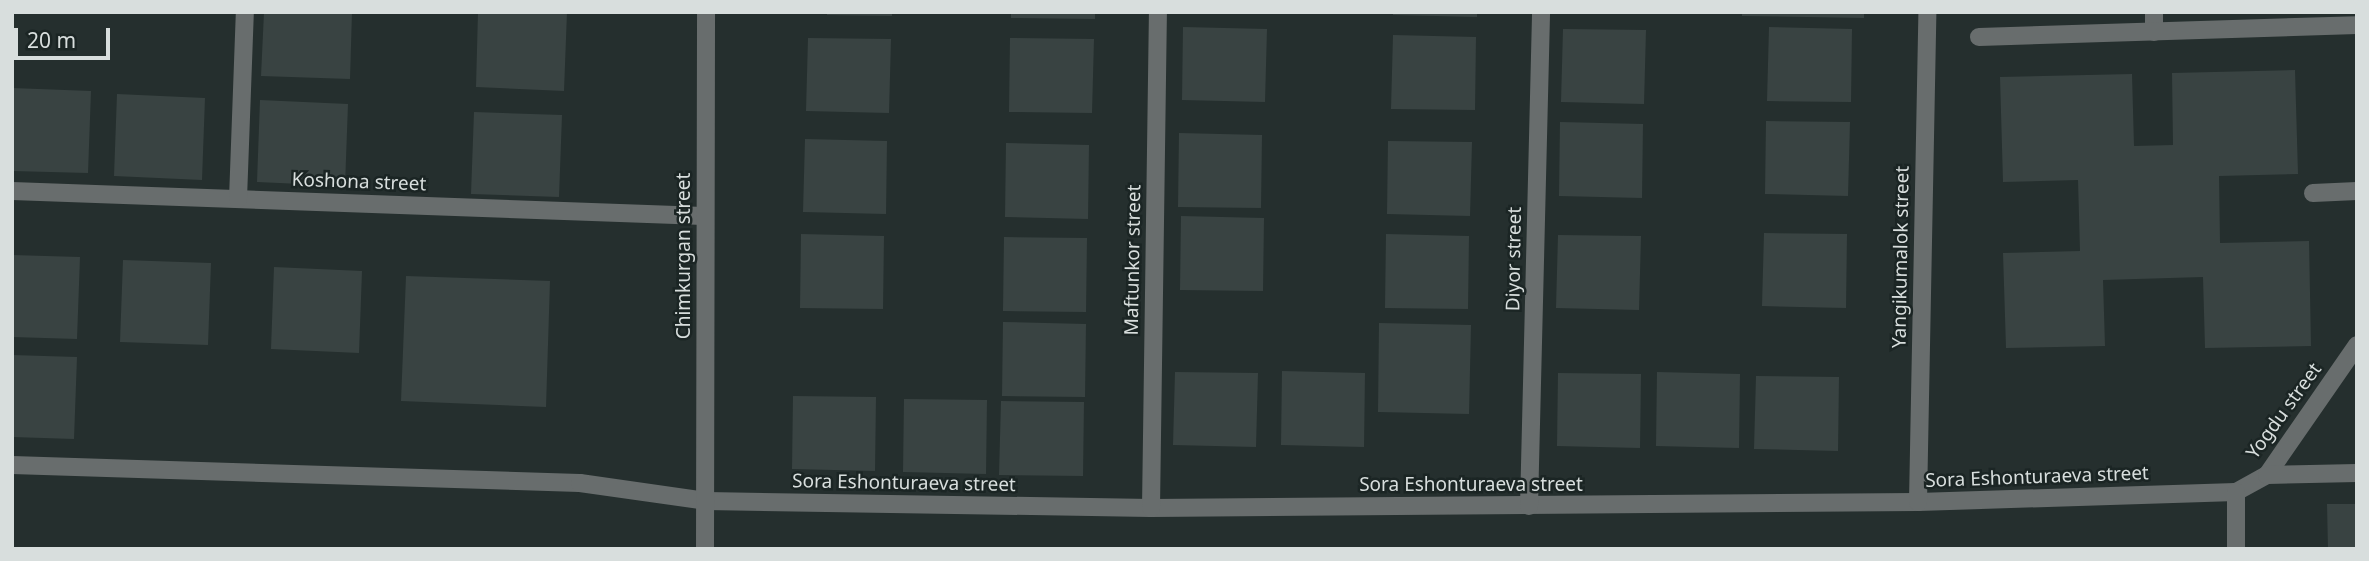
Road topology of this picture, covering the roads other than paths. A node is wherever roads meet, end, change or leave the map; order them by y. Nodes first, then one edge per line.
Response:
1 (245, 12) edge
2 (706, 12) edge
3 (1158, 12) edge
4 (1541, 12) edge
5 (1927, 12) edge
6 (2154, 12) edge
7 (2357, 26) edge
8 (2154, 32) junction
9 (1979, 37) dead end
10 (12, 191) edge
11 (2357, 191) edge
12 (2313, 193) dead end
13 (238, 199) junction
14 (704, 216) junction
15 (2357, 345) edge
16 (12, 466) edge
17 (2357, 473) edge
18 (2266, 475) junction
19 (2236, 492) junction
20 (706, 501) junction
21 (1918, 502) junction
22 (1529, 506) junction
23 (1151, 508) junction
24 (705, 549) edge
25 (2236, 549) edge

1 - 13 street
2 - 14 street, Chimkurgan street
3 - 23 street, Maftunkor street
4 - 22 street, Diyor street
5 - 21 street, Yangikumalok street
6 - 8 street
7 - 8 street
8 - 9 street
10 - 13 street, Koshona street
11 - 12 street
13 - 14 street, Koshona street
14 - 20 street, Chimkurgan street
15 - 18 street, Yogdu street
16 - 20 street, Sora Eshonturaeva street
17 - 18 street
18 - 19 street, Yogdu street
19 - 21 street, Sora Eshonturaeva street
19 - 25 street
20 - 23 street, Sora Eshonturaeva street
20 - 24 street, Chimkurgan street
21 - 22 street, Sora Eshonturaeva street
22 - 23 street, Sora Eshonturaeva street

